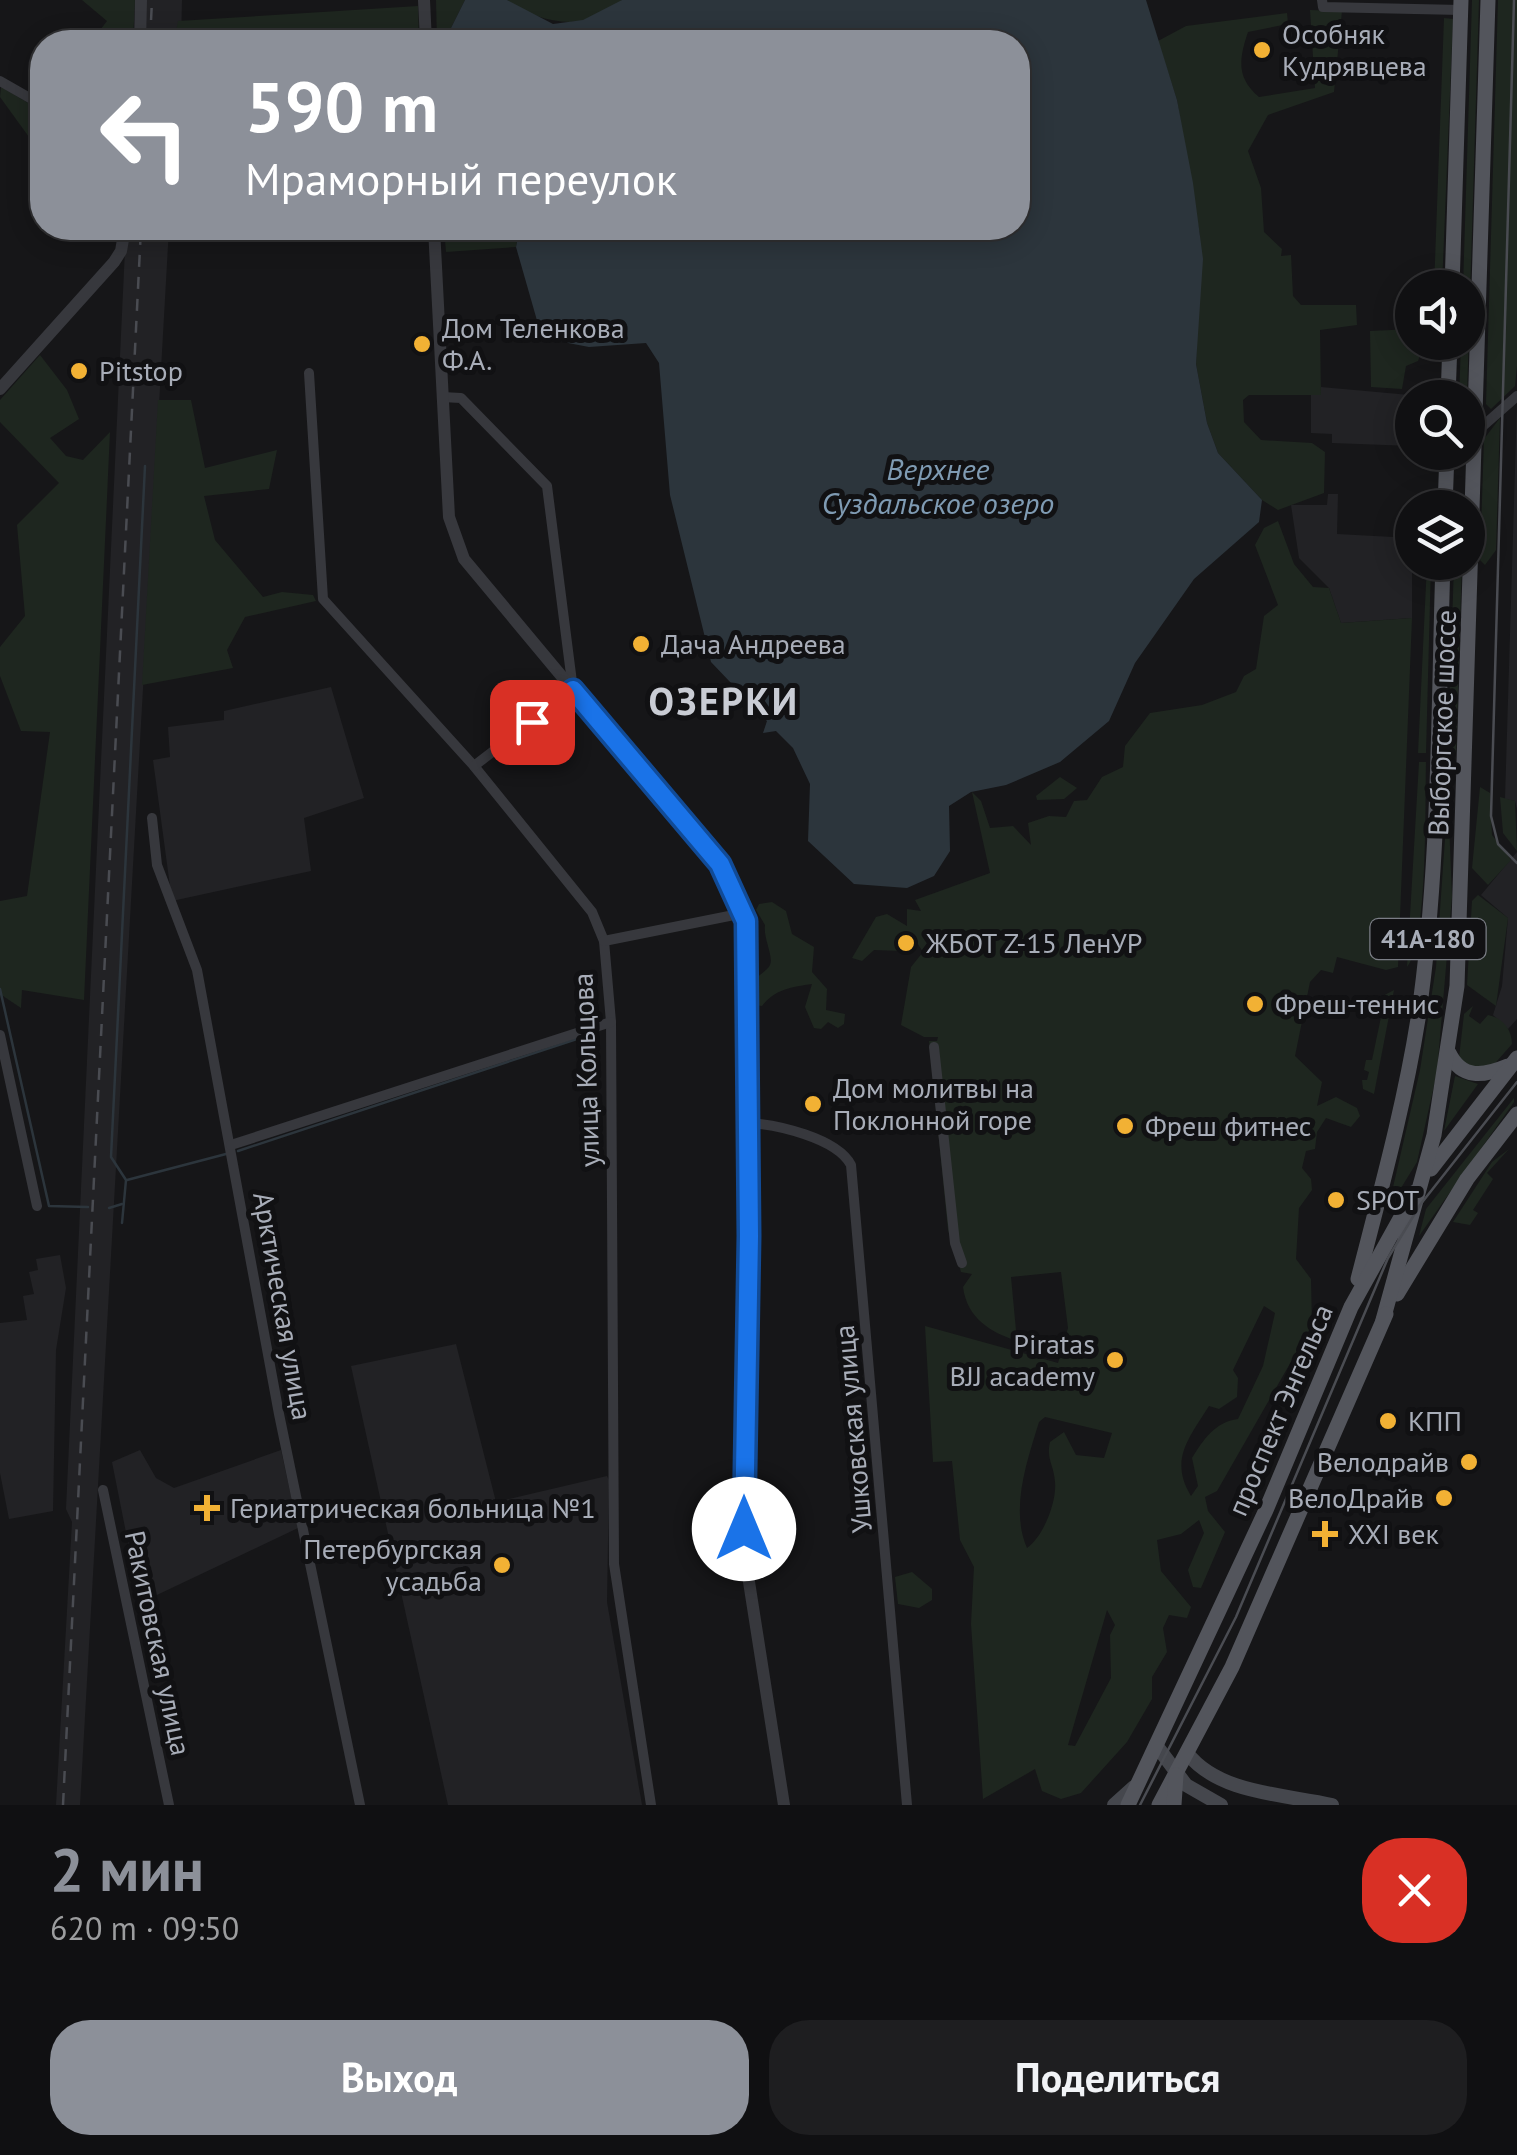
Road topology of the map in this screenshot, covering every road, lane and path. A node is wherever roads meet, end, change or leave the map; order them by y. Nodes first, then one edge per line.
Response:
1 (141, 0) edge
2 (424, 0) edge
3 (1488, 0) edge
4 (1323, 3) edge
5 (1461, 5) edge
6 (140, 30) edge
7 (425, 30) edge
8 (0, 80) edge
9 (30, 98) edge
10 (123, 240) edge
11 (435, 240) edge
12 (1453, 270) edge
13 (309, 373) dead end
14 (1477, 380) edge
15 (0, 389) edge
16 (1517, 396) edge
17 (442, 397) junction
18 (1485, 425) edge
19 (1475, 470) edge
20 (1442, 580) edge
21 (573, 690) junction
22 (474, 766) junction
23 (1436, 788) junction
24 (1465, 790) junction
25 (152, 818) dead end
26 (744, 913) junction
27 (604, 941) junction
28 (611, 1022) junction
29 (0, 1035) edge
30 (934, 1047) dead end
31 (1450, 1053) junction
32 (1515, 1066) edge
33 (1517, 1114) edge
34 (747, 1123) junction
35 (1511, 1127) edge
36 (230, 1145) junction
37 (1424, 1180) junction
38 (36, 1206) dead end
39 (962, 1263) dead end
40 (1351, 1307) junction
41 (1383, 1320) junction
42 (103, 1490) dead end
43 (1156, 1745) junction
44 (1187, 1754) junction
45 (1176, 1775) junction
46 (1138, 1783) junction
47 (169, 1805) edge
48 (360, 1805) edge
49 (652, 1805) edge
50 (784, 1805) edge
51 (907, 1805) edge
52 (1114, 1805) edge
53 (1128, 1805) edge
54 (1136, 1805) edge
55 (1158, 1805) edge
56 (1174, 1805) edge
57 (1220, 1805) edge
58 (1332, 1805) edge

1 - 6 street
2 - 7 street
3 - 14 main road, Выборгское шоссе / 41А-180
4 - 5 street
5 - 12 main road
8 - 9 street
10 - 15 street
11 - 17 street
13 - 22 street, улица Кольцова
16 - 18 street
17 - 21 street
17 - 21 street
19 - 24 main road, Выборгское шоссе / 41А-180
20 - 23 main road, Выборгское шоссе / 41А-180
21 - 22 street
21 - 26 street
22 - 27 street, улица Кольцова
23 - 24 main road
23 - 40 main road, Выборгское шоссе / 41А-180
24 - 31 main road, Выборгское шоссе / 41А-180
25 - 36 street, Арктическая улица
26 - 27 street
26 - 34 street
27 - 28 street, улица Кольцова
28 - 36 street
28 - 49 street, улица Кольцова
29 - 38 street
30 - 39 street
31 - 32 main road
31 - 37 main road, Выборгское шоссе / 41А-180
32 - 37 main road, проспект Энгельса
33 - 35 main road
34 - 50 street
34 - 51 street, Ушковская улица
35 - 41 main road
36 - 48 street, Арктическая улица
37 - 40 main road, проспект Энгельса
37 - 41 main road, Выборгское шоссе / 41А-180
40 - 43 main road, проспект Энгельса
41 - 44 main road
42 - 47 street, Ракитовская улица
43 - 45 main road
43 - 46 main road, проспект Энгельса
44 - 45 main road
44 - 58 main road
45 - 55 main road
45 - 56 main road
45 - 57 main road
46 - 52 main road
46 - 53 main road, проспект Энгельса
46 - 54 main road

